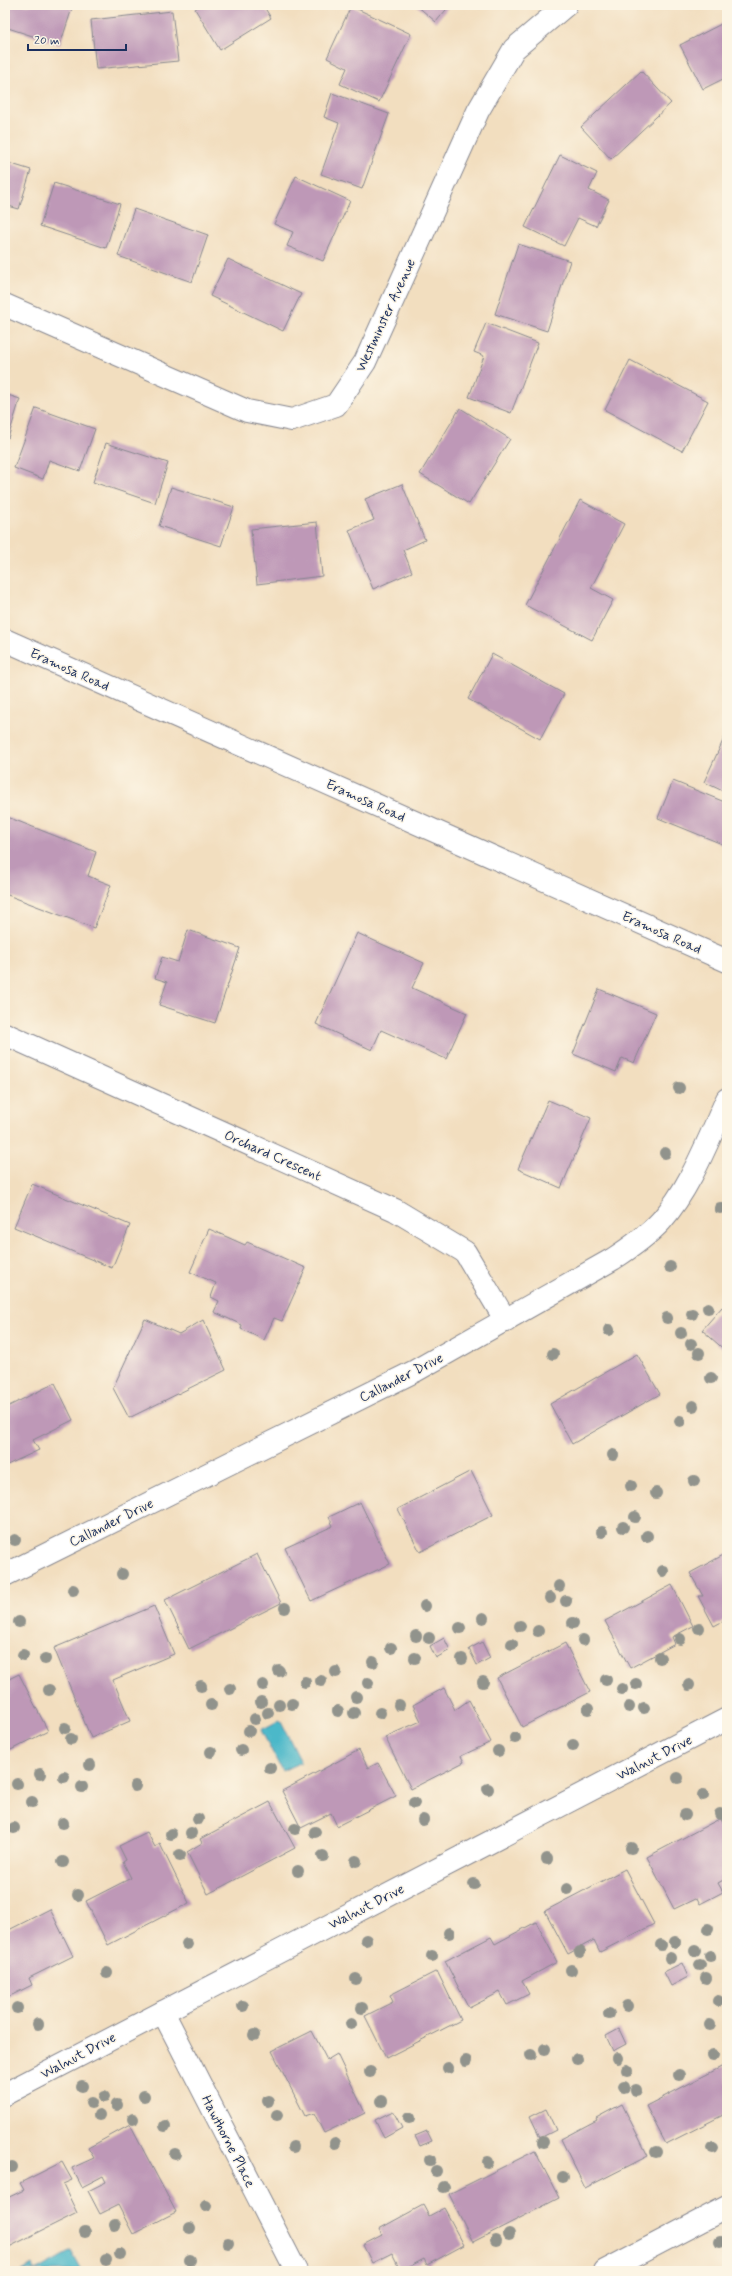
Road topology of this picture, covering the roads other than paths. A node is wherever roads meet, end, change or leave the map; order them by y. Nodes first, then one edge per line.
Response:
1 (566, 5) edge
2 (5, 305) edge
3 (5, 640) edge
4 (727, 960) edge
5 (5, 1034) edge
6 (727, 1099) edge
7 (506, 1321) junction
8 (5, 1575) edge
9 (727, 1720) edge
10 (163, 2012) junction
11 (5, 2094) edge
12 (727, 2207) edge
13 (618, 2268) edge
14 (296, 2271) edge

1 - 2 street, Westminster Avenue
3 - 4 street, Eramosa Road
5 - 7 street, Orchard Crescent
6 - 7 street, Callander Drive
7 - 8 street, Callander Drive
9 - 10 street, Walnut Drive
10 - 11 street, Walnut Drive
10 - 14 street, Hawthorne Place
12 - 13 street

